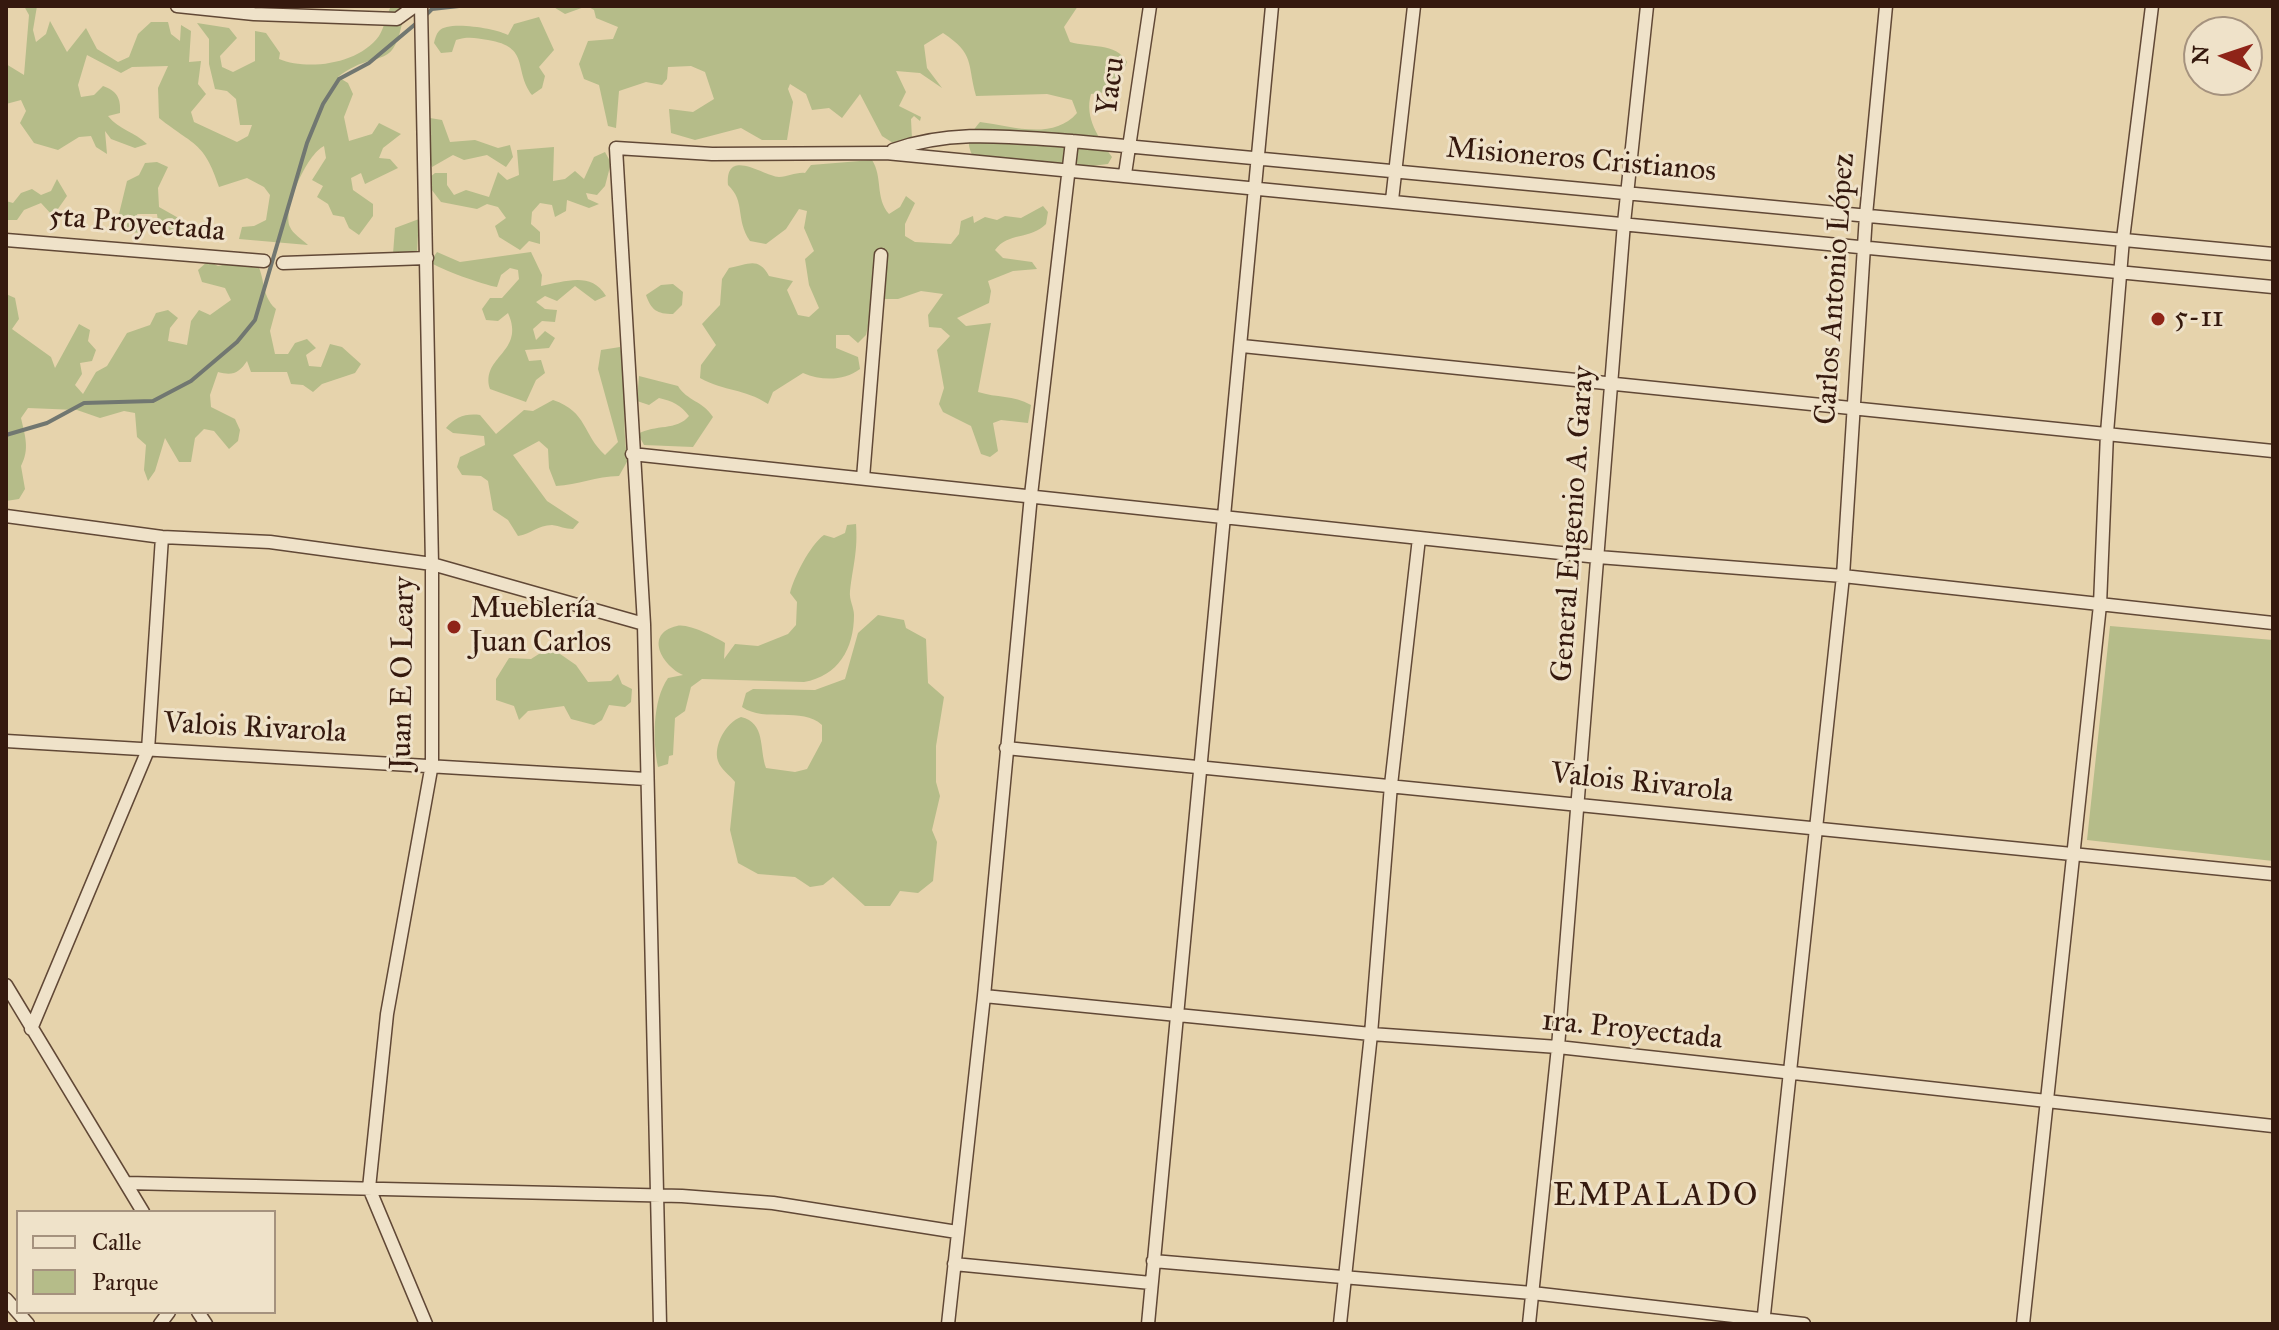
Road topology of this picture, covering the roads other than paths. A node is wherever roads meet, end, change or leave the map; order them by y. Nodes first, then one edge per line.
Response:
1 (177, 6) edge
2 (1150, 6) edge
3 (1272, 6) edge
4 (1414, 6) edge
5 (1647, 6) edge
6 (1886, 6) edge
7 (2152, 6) edge
8 (419, 7) edge
9 (1072, 141) junction
10 (1130, 146) junction
11 (886, 153) junction
12 (1256, 158) junction
13 (1067, 168) junction
14 (1396, 171) junction
15 (1125, 174) junction
16 (1256, 187) junction
17 (1628, 191) junction
18 (1392, 200) junction
19 (1866, 215) junction
20 (1624, 223) junction
21 (2123, 239) junction
22 (6, 240) edge
23 (1864, 246) junction
24 (2273, 254) edge
25 (881, 255) dead end
26 (427, 258) junction
27 (264, 261) dead end
28 (283, 263) dead end
29 (2120, 272) junction
30 (2273, 287) edge
31 (1242, 346) junction
32 (1611, 383) junction
33 (1852, 408) junction
34 (2107, 433) junction
35 (2273, 451) edge
36 (632, 454) junction
37 (863, 478) junction
38 (1031, 495) junction
39 (1222, 515) junction
40 (6, 516) edge
41 (162, 537) junction
42 (1419, 538) junction
43 (1598, 557) junction
44 (432, 564) junction
45 (1843, 576) junction
46 (2100, 605) junction
47 (2273, 623) edge
48 (644, 624) junction
49 (6, 741) edge
50 (1006, 748) junction
51 (148, 750) junction
52 (432, 764) junction
53 (1199, 765) junction
54 (646, 779) junction
55 (1391, 785) junction
56 (1578, 803) junction
57 (1815, 828) junction
58 (2074, 854) junction
59 (2273, 874) edge
60 (6, 985) edge
61 (984, 996) junction
62 (1178, 1017) junction
63 (31, 1029) junction
64 (1371, 1034) junction
65 (1558, 1047) junction
66 (1788, 1075) junction
67 (2047, 1102) junction
68 (2273, 1126) edge
69 (127, 1183) junction
70 (369, 1188) junction
71 (656, 1198) junction
72 (142, 1210) edge
73 (957, 1232) junction
74 (1153, 1261) junction
75 (954, 1264) junction
76 (1343, 1278) junction
77 (1151, 1283) junction
78 (1532, 1293) junction
79 (1764, 1322) edge
80 (426, 1324) edge
81 (660, 1324) edge
82 (948, 1324) edge
83 (1148, 1324) edge
84 (1340, 1324) edge
85 (1529, 1324) edge
86 (1804, 1324) edge
87 (2023, 1324) edge

1 - 8 street
2 - 10 street, Yacu
3 - 12 street
4 - 14 street
5 - 17 street, General Eugenio A. Garay
6 - 19 street, Carlos Antonio López
7 - 21 street
8 - 26 street, Juan E O Leary
9 - 10 street, Misioneros Cristianos
9 - 11 street, Misioneros Cristianos
9 - 13 street
10 - 12 street, Misioneros Cristianos
10 - 15 street, Yacu
11 - 13 street, Misioneros Cristianos
11 - 36 street, Misioneros Cristianos
12 - 14 street, Misioneros Cristianos
12 - 16 street
13 - 15 street, Misioneros Cristianos
13 - 38 street
14 - 17 street, Misioneros Cristianos
14 - 18 street
15 - 16 street, Misioneros Cristianos
16 - 18 street, Misioneros Cristianos
16 - 31 street
17 - 19 street, Misioneros Cristianos
17 - 20 street, General Eugenio A. Garay
18 - 20 street, Misioneros Cristianos
19 - 21 street, Misioneros Cristianos
19 - 23 street, Carlos Antonio López
20 - 23 street, Misioneros Cristianos
20 - 32 street, General Eugenio A. Garay
21 - 24 street, Misioneros Cristianos
21 - 29 street
22 - 27 street, 5ta Proyectada
23 - 29 street, Misioneros Cristianos
23 - 33 street, Carlos Antonio López
25 - 37 street
26 - 28 street
26 - 44 street, Juan E O Leary
29 - 30 street, Misioneros Cristianos
29 - 34 street
31 - 32 street
31 - 39 street
32 - 33 street
32 - 43 street, General Eugenio A. Garay
33 - 34 street
33 - 45 street, Carlos Antonio López
34 - 35 street
34 - 46 street
36 - 37 street
36 - 48 street
37 - 38 street
38 - 39 street
38 - 50 street
39 - 42 street
39 - 53 street
40 - 41 street
41 - 44 street
41 - 51 street
42 - 43 street
42 - 55 street
43 - 45 street
43 - 56 street, General Eugenio A. Garay
44 - 48 street
44 - 52 street, Juan E O Leary
45 - 46 street
45 - 57 street, Carlos Antonio López
46 - 47 street
46 - 58 street
48 - 54 street
49 - 51 street, Valois Rivarola
50 - 53 street, Valois Rivarola
50 - 61 street
51 - 52 street, Valois Rivarola
51 - 63 street
52 - 54 street, Valois Rivarola
52 - 70 street, Juan E O Leary
53 - 55 street, Valois Rivarola
53 - 62 street
54 - 71 street
55 - 56 street, Valois Rivarola
55 - 64 street
56 - 57 street, Valois Rivarola
56 - 65 street, General Eugenio A. Garay
57 - 58 street, Valois Rivarola
57 - 66 street, Carlos Antonio López
58 - 59 street, Valois Rivarola
58 - 67 street
60 - 63 street
61 - 62 street, 1ra. Proyectada
61 - 73 street
62 - 64 street, 1ra. Proyectada
62 - 74 street
63 - 69 street
64 - 65 street, 1ra. Proyectada
64 - 76 street
65 - 66 street, 1ra. Proyectada
65 - 78 street, General Eugenio A. Garay
66 - 67 street, 1ra. Proyectada
66 - 79 street, Carlos Antonio López
67 - 68 street, 1ra. Proyectada
67 - 87 street
69 - 70 street
69 - 72 street
70 - 71 street
70 - 80 street, Juan E O Leary
71 - 73 street
71 - 81 street
73 - 75 street
74 - 76 street
74 - 77 street
75 - 77 street
75 - 82 street
76 - 78 street
76 - 84 street
77 - 83 street
78 - 79 street
78 - 85 street, General Eugenio A. Garay
79 - 86 street

